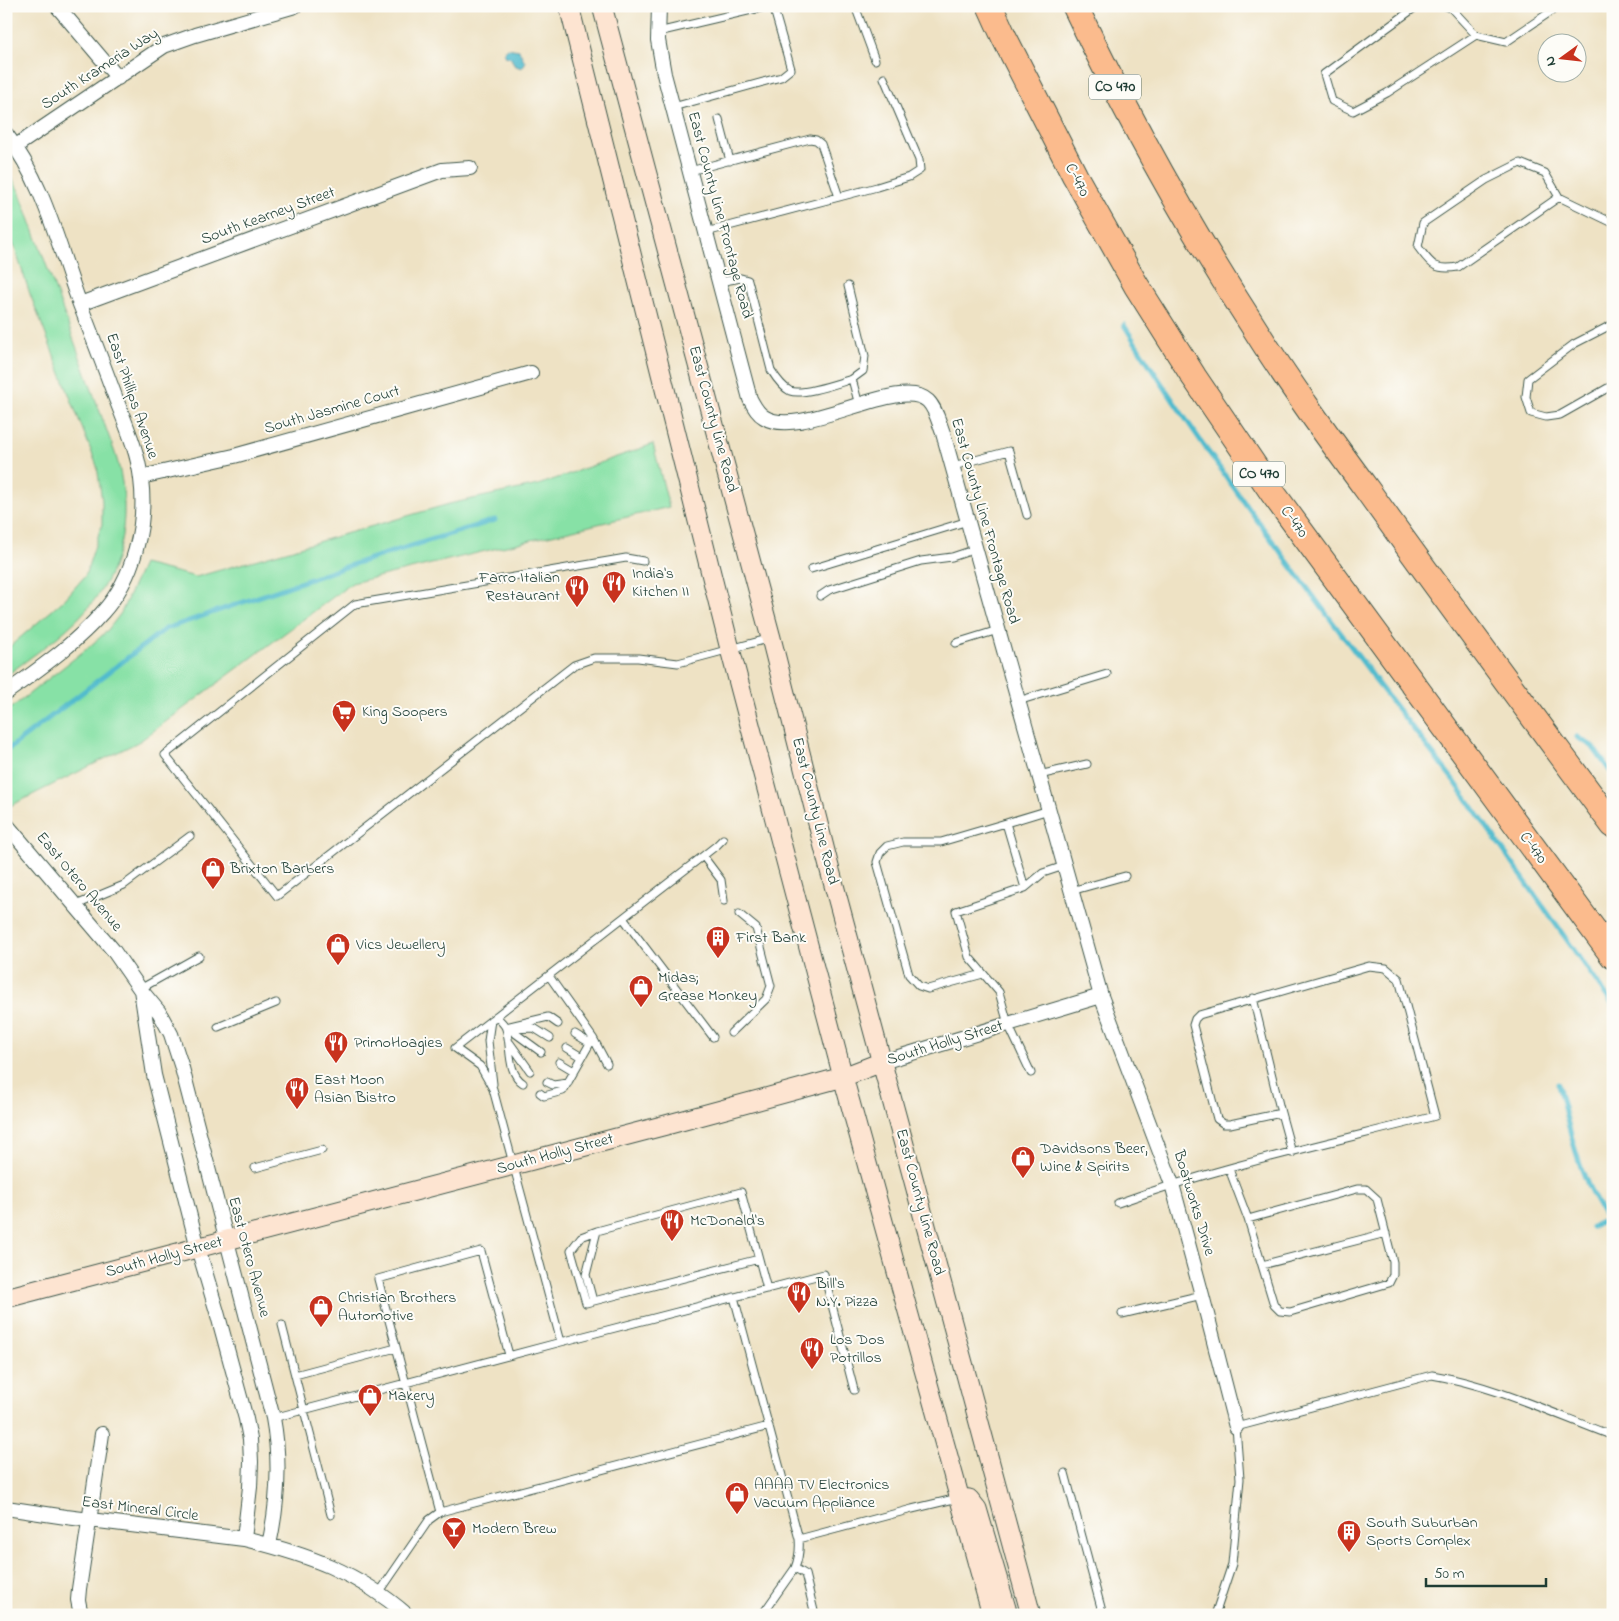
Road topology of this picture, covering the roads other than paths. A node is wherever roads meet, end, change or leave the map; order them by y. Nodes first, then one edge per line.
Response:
1 (57, 6) edge
2 (295, 6) edge
3 (569, 6) edge
4 (602, 6) edge
5 (659, 6) edge
6 (769, 6) edge
7 (773, 6) edge
8 (855, 6) edge
9 (990, 6) edge
10 (1075, 6) edge
11 (1416, 6) edge
12 (1446, 6) edge
13 (1559, 6) edge
14 (658, 32) junction
15 (1476, 35) junction
16 (875, 60) dead end
17 (118, 78) junction
18 (884, 78) dead end
19 (673, 107) junction
20 (719, 120) dead end
21 (6, 134) edge
22 (16, 146) junction
23 (730, 161) junction
24 (470, 168) dead end
25 (690, 171) junction
26 (839, 197) junction
27 (1559, 197) junction
28 (1613, 223) edge
29 (706, 232) junction
30 (720, 282) junction
31 (848, 286) dead end
32 (80, 304) junction
33 (1613, 324) edge
34 (531, 373) dead end
35 (852, 380) junction
36 (1613, 386) edge
37 (859, 405) junction
38 (952, 466) junction
39 (141, 477) junction
40 (1027, 515) dead end
41 (968, 520) junction
42 (976, 549) junction
43 (643, 561) dead end
44 (811, 569) dead end
45 (820, 596) dead end
46 (998, 630) junction
47 (771, 638) junction
48 (956, 643) dead end
49 (730, 649) junction
50 (1107, 674) dead end
51 (6, 693) edge
52 (1018, 701) junction
53 (1087, 764) dead end
54 (1039, 775) junction
55 (1049, 810) junction
56 (1006, 823) junction
57 (6, 824) edge
58 (1613, 825) edge
59 (190, 836) dead end
60 (723, 838) dead end
61 (703, 856) junction
62 (1064, 866) junction
63 (1125, 876) dead end
64 (1025, 888) junction
65 (1071, 891) junction
66 (724, 901) dead end
67 (76, 906) junction
68 (739, 914) dead end
69 (623, 918) junction
70 (198, 956) dead end
71 (1613, 956) edge
72 (983, 974) junction
73 (548, 976) junction
74 (140, 989) junction
75 (1101, 996) junction
76 (1253, 998) junction
77 (276, 1003) dead end
78 (494, 1018) junction
79 (558, 1024) dead end
80 (1008, 1024) junction
81 (218, 1027) dead end
82 (508, 1028) junction
83 (731, 1032) dead end
84 (575, 1034) dead end
85 (713, 1037) dead end
86 (550, 1038) dead end
87 (508, 1041) junction
88 (592, 1041) junction
89 (567, 1048) dead end
90 (541, 1052) dead end
91 (582, 1058) junction
92 (558, 1062) dead end
93 (882, 1062) junction
94 (607, 1064) dead end
95 (530, 1071) dead end
96 (574, 1071) junction
97 (1031, 1073) dead end
98 (843, 1077) junction
99 (547, 1082) dead end
100 (568, 1082) junction
101 (523, 1083) dead end
102 (493, 1090) junction
103 (540, 1093) dead end
104 (1281, 1113) junction
105 (322, 1150) dead end
106 (1292, 1153) junction
107 (513, 1165) junction
108 (255, 1168) dead end
109 (1230, 1169) junction
110 (1172, 1184) junction
111 (1118, 1203) dead end
112 (1248, 1219) junction
113 (597, 1232) junction
114 (1386, 1233) junction
115 (226, 1240) junction
116 (198, 1248) junction
117 (759, 1258) junction
118 (1262, 1265) junction
119 (767, 1289) junction
120 (1202, 1294) junction
121 (734, 1297) junction
122 (6, 1298) edge
123 (593, 1301) junction
124 (1122, 1314) dead end
125 (282, 1325) dead end
126 (561, 1342) junction
127 (396, 1348) junction
128 (509, 1356) junction
129 (295, 1375) junction
130 (406, 1383) junction
131 (854, 1390) dead end
132 (304, 1410) junction
133 (273, 1418) junction
134 (768, 1426) junction
135 (1236, 1426) junction
136 (102, 1434) dead end
137 (1613, 1436) edge
138 (1065, 1473) dead end
139 (960, 1498) junction
140 (6, 1508) edge
141 (440, 1512) junction
142 (332, 1515) dead end
143 (90, 1520) junction
144 (244, 1539) junction
145 (799, 1539) junction
146 (269, 1545) junction
147 (795, 1568) junction
148 (379, 1593) junction
149 (81, 1615) edge
150 (407, 1615) edge
151 (762, 1615) edge
152 (815, 1615) edge
153 (992, 1615) edge
154 (1008, 1615) edge
155 (1031, 1615) edge
156 (1103, 1615) edge
157 (1215, 1615) edge

1 - 17 street
2 - 17 street, South Krameria Way
3 - 49 main road
4 - 47 main road, East County Line Road
5 - 14 street, East County Line Frontage Road
6 - 14 lane
7 - 19 lane
8 - 16 lane
9 - 71 highway, C-470 / CO 470
10 - 58 highway, CO 470
11 - 15 lane
12 - 15 lane
13 - 15 lane
14 - 19 street, East County Line Frontage Road
17 - 22 street, South Krameria Way
18 - 26 lane
19 - 25 street, East County Line Frontage Road
20 - 23 lane
21 - 22 street, East Phillips Avenue
22 - 32 street, East Phillips Avenue
23 - 25 lane
23 - 26 lane
24 - 32 street, South Kearney Street
25 - 29 street, East County Line Frontage Road
26 - 29 lane
27 - 27 lane
27 - 28 lane
29 - 30 street, East County Line Frontage Road
30 - 35 lane
30 - 37 street, East County Line Frontage Road
31 - 35 lane
32 - 39 street, East Phillips Avenue
33 - 36 lane
34 - 39 street, South Jasmine Court
35 - 37 lane
37 - 38 street, East County Line Frontage Road
38 - 40 lane
38 - 41 street, East County Line Frontage Road
39 - 51 street, East Phillips Avenue
41 - 42 street, East County Line Frontage Road
41 - 44 lane
42 - 45 lane
42 - 46 street, East County Line Frontage Road
43 - 49 lane
46 - 48 lane
46 - 52 street, East County Line Frontage Road
47 - 49 lane
47 - 93 main road, East County Line Road
49 - 98 main road
50 - 52 lane
52 - 54 street, East County Line Frontage Road
53 - 54 lane
54 - 55 street, East County Line Frontage Road
55 - 56 lane
55 - 62 street, East County Line Frontage Road
56 - 64 lane
56 - 72 lane
57 - 67 street, East Otero Avenue
59 - 67 lane
60 - 61 lane
61 - 66 lane
61 - 69 lane
62 - 64 lane
62 - 65 street, East County Line Frontage Road
63 - 65 lane
64 - 72 lane
65 - 75 street, East County Line Frontage Road
67 - 74 street, East Otero Avenue
68 - 83 lane
69 - 73 lane
69 - 85 lane
70 - 74 lane
72 - 80 lane
73 - 78 lane
73 - 88 lane
74 - 115 street, East Otero Avenue
74 - 116 street, East Otero Avenue
75 - 80 street, South Holly Street
75 - 110 street, Boatworks Drive
76 - 104 lane
76 - 104 lane
76 - 106 lane
77 - 81 lane
78 - 82 lane
78 - 102 lane
78 - 102 lane
79 - 82 lane
80 - 93 street, South Holly Street
80 - 97 lane
82 - 86 lane
82 - 87 lane
82 - 90 lane
84 - 88 lane
87 - 95 lane
87 - 101 lane
88 - 91 lane
88 - 94 lane
89 - 91 lane
91 - 96 lane
92 - 96 lane
93 - 98 main road, South Holly Street
93 - 155 main road, East County Line Road
96 - 100 lane
98 - 107 main road, South Holly Street
98 - 139 main road
99 - 100 lane
100 - 103 lane
102 - 107 lane
104 - 106 lane
105 - 108 lane
106 - 109 lane
107 - 115 main road, South Holly Street
107 - 126 lane
109 - 110 lane
109 - 112 lane
110 - 111 lane
110 - 120 street, Boatworks Drive
112 - 114 lane
112 - 118 lane
113 - 117 lane
113 - 123 lane
113 - 123 lane
114 - 118 lane
114 - 118 lane
115 - 116 main road, South Holly Street
115 - 133 street, East Otero Avenue
116 - 122 main road, South Holly Street
116 - 144 street, East Otero Avenue
117 - 119 lane
117 - 123 lane
119 - 121 lane
119 - 131 lane
120 - 124 lane
120 - 135 street, Boatworks Drive
121 - 126 lane
121 - 134 lane
125 - 129 lane
126 - 128 lane
127 - 128 lane
127 - 129 lane
127 - 130 lane
128 - 130 lane
129 - 132 lane
130 - 132 lane
130 - 141 lane
132 - 133 lane
132 - 142 lane
133 - 146 street, East Otero Avenue
134 - 141 lane
134 - 145 lane
135 - 137 lane
135 - 157 lane
136 - 143 street
138 - 156 lane
139 - 145 lane
139 - 153 main road
139 - 154 main road
140 - 143 street, East Mineral Circle
141 - 148 lane
143 - 144 street, East Mineral Circle
143 - 149 street
144 - 146 street, East Mineral Circle
145 - 147 lane
146 - 148 street, East Mineral Circle
147 - 151 lane
147 - 152 lane
148 - 150 street, East Mineral Circle

